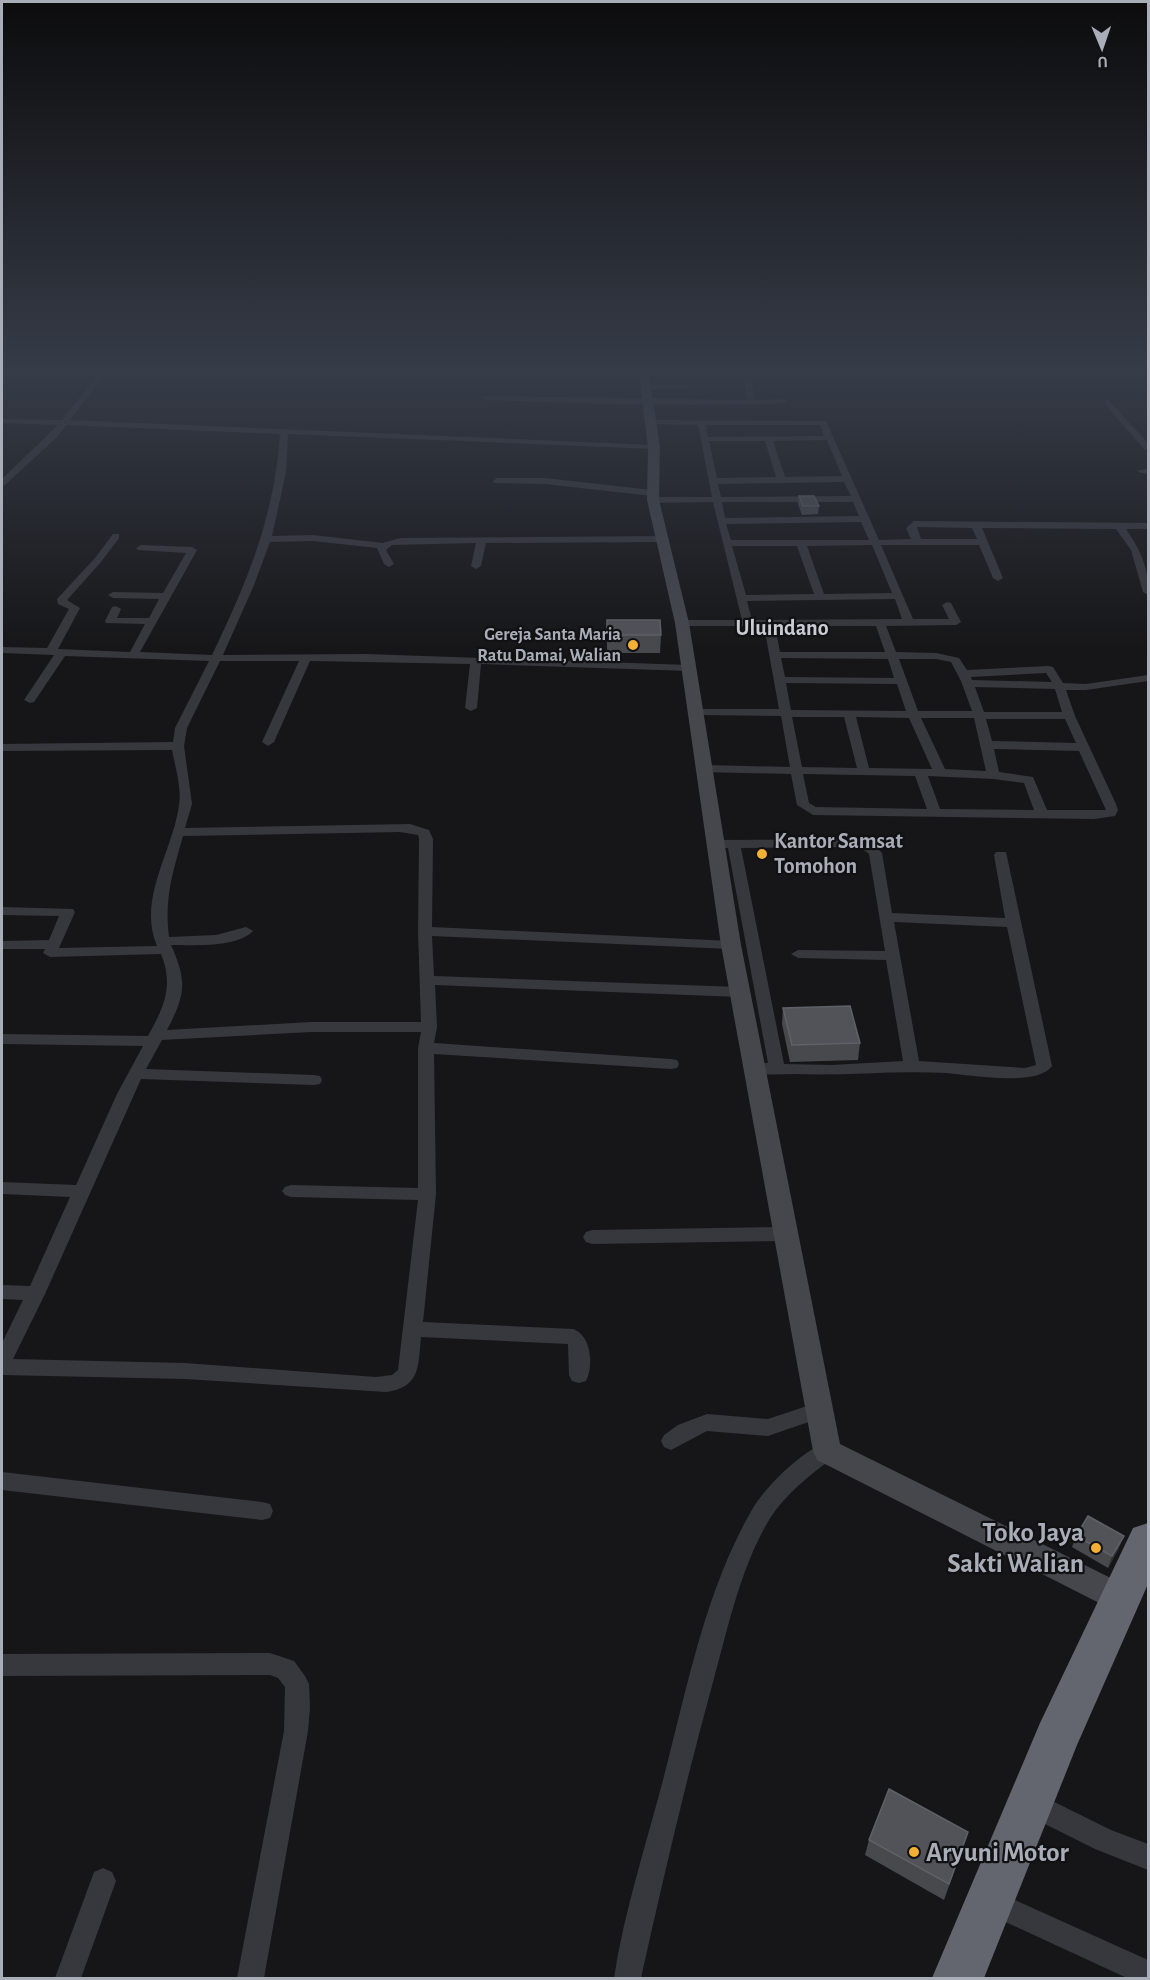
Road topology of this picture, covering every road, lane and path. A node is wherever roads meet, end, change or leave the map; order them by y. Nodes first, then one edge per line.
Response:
1 (21, 466) edge
2 (280, 466) edge
3 (654, 466) edge
4 (709, 466) edge
5 (777, 466) edge
6 (841, 466) edge
7 (781, 479) junction
8 (846, 479) junction
9 (497, 481) dead end
10 (712, 481) junction
11 (2, 483) edge
12 (653, 497) junction
13 (855, 499) junction
14 (717, 500) junction
15 (865, 519) junction
16 (721, 521) junction
17 (976, 525) junction
18 (1119, 526) junction
19 (1149, 526) edge
20 (116, 536) dead end
21 (267, 539) junction
22 (664, 539) junction
23 (483, 540) junction
24 (876, 542) junction
25 (917, 542) junction
26 (983, 542) junction
27 (727, 543) junction
28 (801, 543) junction
29 (383, 546) junction
30 (141, 548) dead end
31 (389, 564) dead end
32 (476, 566) dead end
33 (998, 578) dead end
34 (1149, 592) edge
35 (112, 595) dead end
36 (168, 596) junction
37 (897, 596) junction
38 (820, 597) junction
39 (740, 598) junction
40 (947, 604) dead end
41 (116, 609) dead end
42 (153, 621) junction
43 (905, 622) junction
44 (682, 623) junction
45 (748, 623) junction
46 (769, 623) junction
47 (880, 623) junction
48 (2, 650) edge
49 (57, 651) junction
50 (775, 654) junction
51 (133, 655) junction
52 (893, 656) junction
53 (306, 657) junction
54 (1040, 657) dead end
55 (215, 658) junction
56 (476, 661) junction
57 (690, 668) junction
58 (1049, 669) junction
59 (965, 678) junction
60 (1149, 678) edge
61 (779, 680) junction
62 (902, 681) junction
63 (1059, 685) junction
64 (30, 700) dead end
65 (471, 708) dead end
66 (695, 712) junction
67 (784, 713) junction
68 (849, 713) junction
69 (913, 714) junction
70 (977, 714) junction
71 (1069, 716) junction
72 (268, 742) dead end
73 (989, 745) junction
74 (178, 746) junction
75 (2, 747) edge
76 (1083, 747) junction
77 (706, 769) junction
78 (796, 770) junction
79 (864, 771) junction
80 (920, 772) junction
81 (940, 773) junction
82 (993, 775) junction
83 (935, 814) junction
84 (1042, 814) junction
85 (178, 832) junction
86 (724, 844) junction
87 (1001, 855) dead end
88 (2, 911) edge
89 (886, 917) junction
90 (1013, 923) junction
91 (246, 931) dead end
92 (425, 931) junction
93 (54, 944) junction
94 (2, 945) edge
95 (164, 945) junction
96 (731, 945) junction
97 (798, 954) dead end
98 (893, 956) junction
99 (427, 980) junction
100 (739, 992) junction
101 (429, 1027) junction
102 (156, 1038) junction
103 (2, 1040) edge
104 (426, 1048) junction
105 (671, 1064) dead end
106 (912, 1066) junction
107 (754, 1068) junction
108 (777, 1070) junction
109 (136, 1074) junction
110 (314, 1080) dead end
111 (2, 1188) edge
112 (82, 1191) junction
113 (291, 1191) dead end
114 (427, 1194) junction
115 (785, 1234) junction
116 (592, 1237) dead end
117 (2, 1292) edge
118 (36, 1294) junction
119 (414, 1329) junction
120 (2, 1362) edge
121 (2, 1367) edge
122 (579, 1375) dead end
123 (819, 1410) junction
124 (671, 1441) dead end
125 (827, 1451) junction
126 (2, 1481) edge
127 (262, 1511) dead end
128 (1149, 1541) edge
129 (1120, 1598) junction
130 (2, 1665) edge
131 (1031, 1803) junction
132 (1149, 1857) edge
133 (103, 1881) dead end
134 (992, 1903) junction
135 (1149, 1974) edge
136 (68, 1978) edge
137 (250, 1978) edge
138 (627, 1978) edge
139 (958, 1978) edge

1 - 11 street
2 - 21 street
3 - 12 street
4 - 10 street
5 - 7 street
6 - 8 street
7 - 8 street
7 - 10 street
8 - 13 street
9 - 12 street
10 - 14 street
12 - 14 street
12 - 22 street
13 - 14 street
13 - 15 street
14 - 16 street
15 - 16 street
15 - 24 street
16 - 27 street
17 - 18 street
17 - 25 street
17 - 26 street
18 - 19 street
18 - 34 street
20 - 49 street
21 - 29 street
21 - 55 street
22 - 23 street
22 - 44 street
23 - 29 street
23 - 32 street
24 - 25 street
24 - 28 street
24 - 37 street
25 - 26 street
26 - 33 street
27 - 28 street
27 - 39 street
28 - 38 street
29 - 31 street
30 - 36 street
35 - 36 street
36 - 42 street
37 - 38 street
37 - 43 street
38 - 39 street
39 - 45 street
40 - 43 street
41 - 42 street
42 - 51 street
43 - 47 street
44 - 45 street
44 - 57 street
45 - 46 street
46 - 47 street
46 - 50 street
47 - 52 street
48 - 49 street
49 - 51 street
49 - 64 street
50 - 52 street
50 - 61 street
51 - 55 street
52 - 59 street
52 - 62 street
53 - 55 street
53 - 56 street
53 - 72 street
54 - 58 street
55 - 74 street
56 - 57 street
56 - 65 street
57 - 66 street
58 - 59 street
58 - 63 street
59 - 63 street
59 - 70 street
60 - 63 street
61 - 62 street
61 - 67 street
62 - 69 street
63 - 71 street
66 - 67 street
66 - 77 street
67 - 68 street
67 - 78 street
68 - 69 street
68 - 79 street
69 - 70 street
69 - 81 street
70 - 71 street
70 - 73 street
71 - 76 street
73 - 76 street
73 - 82 street
74 - 75 street
74 - 85 street
76 - 84 street
77 - 78 street
77 - 86 street
78 - 79 street
78 - 83 street
79 - 80 street
80 - 81 street
80 - 83 street
81 - 82 street
82 - 84 street
83 - 84 street
85 - 92 street
85 - 95 street
86 - 89 street
86 - 96 street
86 - 108 street
87 - 90 street
88 - 93 street
89 - 90 street
89 - 98 street
90 - 106 street
91 - 95 street
92 - 96 street
92 - 99 street
93 - 94 street
93 - 95 street
95 - 102 street
96 - 100 street
97 - 98 street
98 - 106 street
99 - 100 street
99 - 101 street
100 - 107 street
101 - 102 street
101 - 104 street
102 - 103 street
102 - 109 street
104 - 105 street
104 - 114 street
106 - 108 street
107 - 108 street
107 - 115 street
109 - 110 street
109 - 112 street
111 - 112 street
112 - 118 street
113 - 114 street
114 - 119 street
115 - 116 street
115 - 123 street
117 - 118 street
118 - 120 street
119 - 121 street
119 - 122 street
123 - 124 street
123 - 125 street
125 - 129 street
125 - 138 street
126 - 127 street
128 - 129 highway
129 - 131 highway
130 - 137 street
131 - 132 street
131 - 134 highway
133 - 136 street
134 - 135 street
134 - 139 highway

